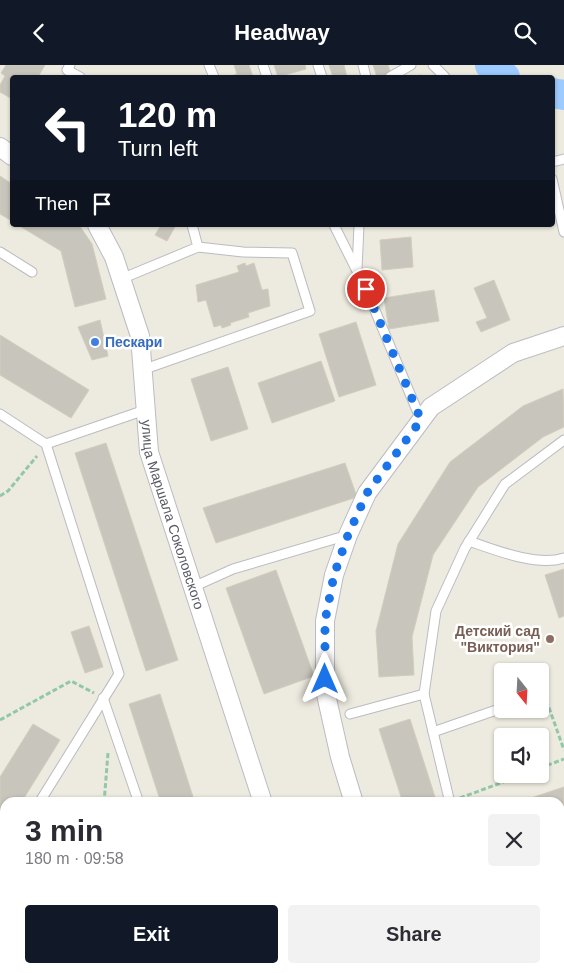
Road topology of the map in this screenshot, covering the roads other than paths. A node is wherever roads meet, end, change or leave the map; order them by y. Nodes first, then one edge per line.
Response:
1 (70, 65) edge
2 (411, 65) edge
3 (433, 65) edge
4 (76, 75) edge
5 (396, 75) edge
6 (443, 75) edge
7 (555, 192) edge
8 (98, 227) edge
9 (193, 227) edge
10 (335, 227) edge
11 (359, 227) edge
12 (564, 232) edge
13 (198, 247) junction
14 (0, 252) edge
15 (357, 270) junction
16 (32, 272) dead end
17 (121, 279) junction
18 (564, 335) edge
19 (142, 370) junction
20 (145, 410) junction
21 (0, 414) edge
22 (421, 420) junction
23 (564, 440) edge
24 (46, 443) junction
25 (348, 535) junction
26 (469, 541) junction
27 (564, 559) edge
28 (193, 587) junction
29 (424, 694) junction
30 (104, 697) junction
31 (494, 711) edge
32 (350, 714) dead end
33 (433, 732) junction
34 (43, 797) edge
35 (137, 797) edge
36 (261, 797) edge
37 (352, 797) edge
38 (449, 797) edge

1 - 4 lane
2 - 5 lane
3 - 6 lane
7 - 12 lane
8 - 17 street, улица Маршала Соколовского
9 - 13 lane
10 - 15 lane
11 - 15 lane
13 - 17 lane
13 - 19 lane
14 - 16 lane
15 - 22 lane
17 - 19 street, улица Маршала Соколовского
18 - 22 street
19 - 20 street, улица Маршала Соколовского
20 - 24 lane
20 - 28 street, улица Маршала Соколовского
21 - 24 lane
22 - 25 street
23 - 26 lane
24 - 30 lane
25 - 28 lane
25 - 37 street
26 - 27 lane
26 - 29 lane
28 - 36 street, улица Маршала Соколовского
29 - 32 lane
29 - 33 lane
30 - 34 lane
30 - 35 lane
31 - 33 lane
33 - 38 lane

